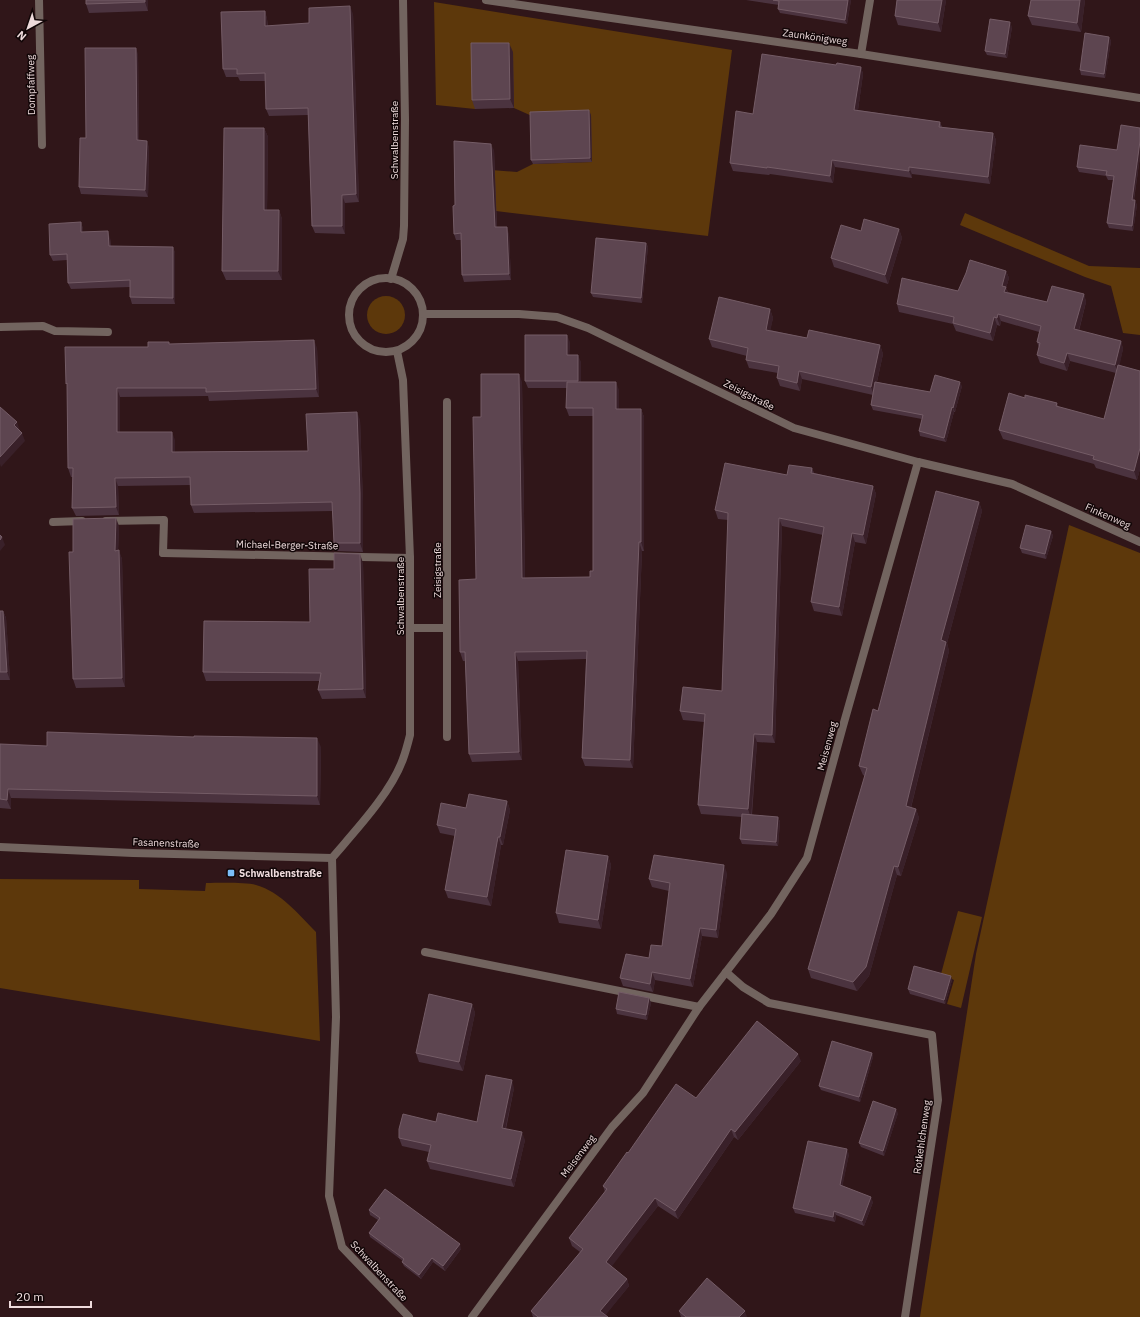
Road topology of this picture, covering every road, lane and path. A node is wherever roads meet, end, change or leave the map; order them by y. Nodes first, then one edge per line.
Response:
1 (39, 0) edge
2 (403, 0) edge
3 (486, 0) edge
4 (870, 0) edge
5 (861, 54) junction
6 (1140, 98) edge
7 (42, 145) dead end
8 (391, 278) junction
9 (423, 314) junction
10 (0, 327) edge
11 (108, 332) dead end
12 (396, 351) junction
13 (447, 402) dead end
14 (918, 462) junction
15 (1067, 509) joint
16 (53, 522) dead end
17 (1140, 542) edge
18 (410, 558) junction
19 (410, 628) junction
20 (447, 628) junction
21 (447, 737) dead end
22 (0, 847) edge
23 (332, 858) junction
24 (425, 952) dead end
25 (726, 972) junction
26 (699, 1006) junction
27 (409, 1317) edge
28 (472, 1317) edge
29 (905, 1317) edge

1 - 7 street, Dompfaffweg
2 - 8 street, Schwalbenstraße
3 - 5 street, Zaunkönigweg
4 - 5 street
5 - 6 street, Zaunkönigweg
8 - 9 street
8 - 12 street
9 - 12 street
9 - 14 street, Zeisigstraße
10 - 11 street
12 - 18 street, Schwalbenstraße
13 - 20 street, Zeisigstraße
14 - 15 street, Zeisigstraße
14 - 25 street, Meisenweg
15 - 17 street, Finkenweg
16 - 18 street, Michael-Berger-Straße
18 - 19 street, Schwalbenstraße
19 - 20 street
19 - 23 street, Schwalbenstraße
20 - 21 street, Zeisigstraße
22 - 23 street, Fasanenstraße
23 - 27 street, Schwalbenstraße
24 - 26 street
25 - 26 street, Meisenweg
25 - 29 street, Rotkehlchenweg
26 - 28 street, Meisenweg

